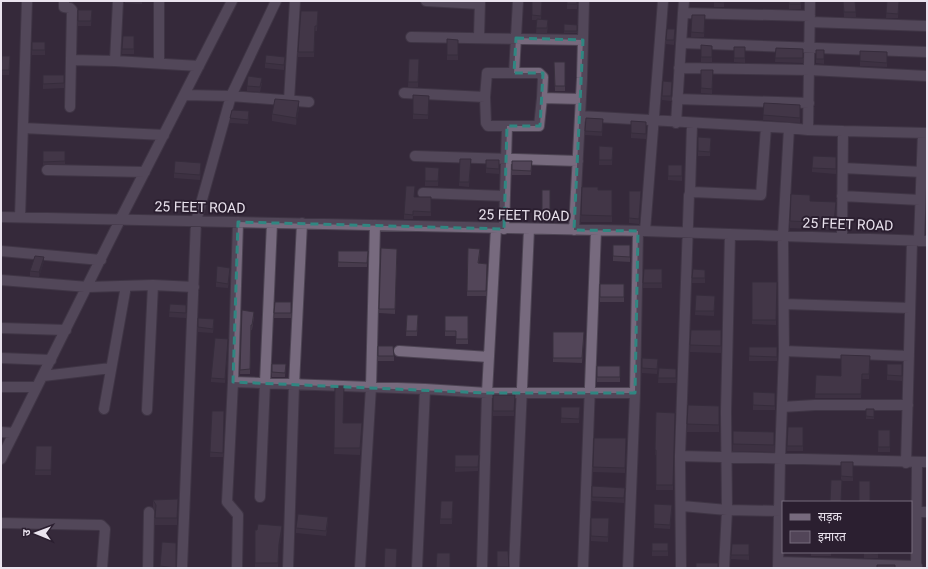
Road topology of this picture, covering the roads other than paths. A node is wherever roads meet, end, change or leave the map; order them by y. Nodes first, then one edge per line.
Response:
1 (27, 1) edge
2 (64, 1) edge
3 (118, 1) edge
4 (159, 1) edge
5 (232, 1) edge
6 (276, 1) edge
7 (295, 1) edge
8 (426, 1) edge
9 (518, 1) edge
10 (584, 1) edge
11 (662, 1) edge
12 (684, 1) edge
13 (810, 1) edge
14 (480, 2) edge
15 (683, 13) junction
16 (810, 19) junction
17 (927, 26) edge
18 (411, 37) dead end
19 (479, 37) junction
20 (516, 38) junction
21 (583, 40) junction
22 (681, 43) junction
23 (810, 48) junction
24 (927, 52) edge
25 (71, 60) junction
26 (115, 61) junction
27 (159, 64) junction
28 (199, 66) junction
29 (679, 68) junction
30 (810, 70) junction
31 (514, 73) junction
32 (927, 76) edge
33 (404, 93) dead end
34 (185, 95) junction
35 (231, 96) junction
36 (485, 97) junction
37 (542, 98) junction
38 (581, 99) junction
39 (677, 99) junction
40 (289, 100) junction
41 (309, 102) dead end
42 (809, 103) junction
43 (70, 107) dead end
44 (580, 116) junction
45 (654, 122) junction
46 (676, 123) junction
47 (692, 124) junction
48 (507, 126) junction
49 (766, 127) junction
50 (23, 128) junction
51 (789, 128) junction
52 (808, 130) junction
53 (843, 131) junction
54 (925, 133) edge
55 (164, 135) junction
56 (416, 156) dead end
57 (506, 158) junction
58 (578, 161) junction
59 (843, 168) junction
60 (47, 170) dead end
61 (145, 172) junction
62 (922, 172) junction
63 (690, 192) junction
64 (423, 193) dead end
65 (505, 196) junction
66 (842, 196) junction
67 (920, 200) junction
68 (1, 217) edge
69 (20, 217) junction
70 (120, 220) junction
71 (196, 221) junction
72 (238, 222) junction
73 (272, 223) junction
74 (302, 224) junction
75 (375, 225) junction
76 (500, 229) junction
77 (529, 229) junction
78 (574, 230) junction
79 (596, 230) junction
80 (641, 231) junction
81 (687, 232) junction
82 (730, 234) junction
83 (783, 236) junction
84 (842, 238) junction
85 (919, 241) edge
86 (1, 251) edge
87 (101, 260) junction
88 (1, 280) edge
89 (153, 285) junction
90 (126, 286) junction
91 (88, 287) junction
92 (194, 287) junction
93 (784, 304) junction
94 (910, 308) junction
95 (1, 328) edge
96 (66, 330) junction
97 (399, 351) dead end
98 (784, 351) junction
99 (909, 356) junction
100 (489, 357) junction
101 (1, 358) edge
102 (51, 360) junction
103 (111, 368) junction
104 (43, 376) junction
105 (233, 382) junction
106 (265, 383) junction
107 (294, 385) junction
108 (1, 387) edge
109 (37, 387) junction
110 (371, 388) junction
111 (426, 390) junction
112 (522, 392) junction
113 (588, 392) junction
114 (487, 393) junction
115 (635, 393) junction
116 (908, 405) junction
117 (782, 407) junction
118 (104, 409) dead end
119 (147, 410) dead end
120 (1, 432) edge
121 (14, 432) junction
122 (680, 456) junction
123 (726, 458) junction
124 (1, 459) edge
125 (780, 459) junction
126 (906, 463) junction
127 (922, 463) edge
128 (260, 497) dead end
129 (682, 506) junction
130 (727, 510) junction
131 (781, 511) edge
132 (149, 512) dead end
133 (918, 512) edge
134 (1, 523) edge
135 (778, 565) edge
136 (916, 567) edge
137 (102, 568) edge
138 (148, 568) edge
139 (182, 568) edge
140 (237, 568) edge
141 (288, 568) edge
142 (360, 568) edge
143 (417, 568) edge
144 (482, 568) edge
145 (514, 568) edge
146 (583, 568) edge
147 (628, 568) edge
148 (681, 568) edge
149 (724, 568) edge

1 - 50 street
2 - 25 street
3 - 26 street
4 - 27 street
5 - 28 street
6 - 35 street
7 - 40 street
8 - 14 street
9 - 20 street
10 - 21 street
11 - 45 street
12 - 15 street
13 - 16 street
14 - 19 street
15 - 16 street
15 - 22 street
16 - 17 street
16 - 23 street
18 - 19 street
19 - 20 street
20 - 21 street
20 - 31 street
21 - 38 street
22 - 23 street
22 - 29 street
23 - 24 street
23 - 30 street
25 - 26 street
25 - 43 street
26 - 27 street
27 - 28 street
28 - 34 street
29 - 30 street
29 - 39 street
30 - 32 street
30 - 42 street
31 - 36 street
31 - 37 street
33 - 36 street
34 - 35 street
34 - 55 street
35 - 40 street
35 - 71 street
36 - 48 street
37 - 38 street
37 - 48 street
38 - 44 street
39 - 42 street
39 - 46 street
40 - 41 street
42 - 52 street
44 - 45 street
44 - 58 street
45 - 46 street
45 - 80 street
46 - 47 street
47 - 49 street
47 - 63 street
48 - 57 street
49 - 51 street
49 - 63 street
50 - 55 street
50 - 69 street
51 - 52 street
51 - 83 street
52 - 53 street
53 - 54 street
53 - 59 street
54 - 62 street
55 - 61 street
56 - 57 street
57 - 58 street
57 - 65 street
58 - 78 street
59 - 62 street
59 - 66 street
60 - 61 street
61 - 70 street
62 - 67 street
63 - 81 street
64 - 65 street
65 - 76 street
66 - 67 street
66 - 84 street
67 - 85 street
68 - 69 street, 25 FEET ROAD
69 - 70 street, 25 FEET ROAD
70 - 71 street, 25 FEET ROAD
70 - 87 street
71 - 72 street, 25 FEET ROAD
71 - 92 street
72 - 73 street, 25 FEET ROAD
72 - 105 street
73 - 74 street, 25 FEET ROAD
73 - 106 street
74 - 75 street, 25 FEET ROAD
74 - 107 street
75 - 76 street, 25 FEET ROAD
75 - 110 street
76 - 77 street, 25 FEET ROAD
76 - 100 street
77 - 78 street, 25 FEET ROAD
77 - 112 street
78 - 79 street, 25 FEET ROAD
79 - 80 street, 25 FEET ROAD
79 - 113 street
80 - 81 street, 25 FEET ROAD
80 - 115 street
81 - 82 street, 25 FEET ROAD
81 - 122 street
82 - 83 street, 25 FEET ROAD
82 - 123 street
83 - 84 street, 25 FEET ROAD
83 - 93 street
84 - 85 street, 25 FEET ROAD
85 - 94 street
86 - 87 street
87 - 91 street
88 - 91 street
89 - 90 street
89 - 92 street
89 - 119 street
90 - 91 street
90 - 103 street
91 - 96 street
92 - 139 street
93 - 94 street
93 - 98 street
94 - 99 street
95 - 96 street
96 - 102 street
97 - 100 street
98 - 99 street
98 - 117 street
99 - 116 street
100 - 114 street
101 - 102 street
102 - 104 street
103 - 104 street
103 - 118 street
104 - 109 street
105 - 106 street
105 - 140 street
106 - 107 street
106 - 128 street
107 - 110 street
107 - 141 street
108 - 109 street
109 - 121 street
110 - 111 street
110 - 142 street
111 - 114 street
111 - 143 street
112 - 113 street
112 - 114 street
112 - 145 street
113 - 115 street
113 - 146 street
114 - 144 street
115 - 147 street
116 - 117 street
116 - 126 street
117 - 125 street
120 - 121 street
121 - 124 street
122 - 123 street
122 - 129 street
123 - 125 street
123 - 130 street
125 - 126 street
125 - 131 street
126 - 127 street
127 - 133 street
129 - 130 street
129 - 148 street
130 - 131 street
130 - 149 street
131 - 135 street
132 - 138 street
133 - 136 street
134 - 137 street
135 - 136 street

